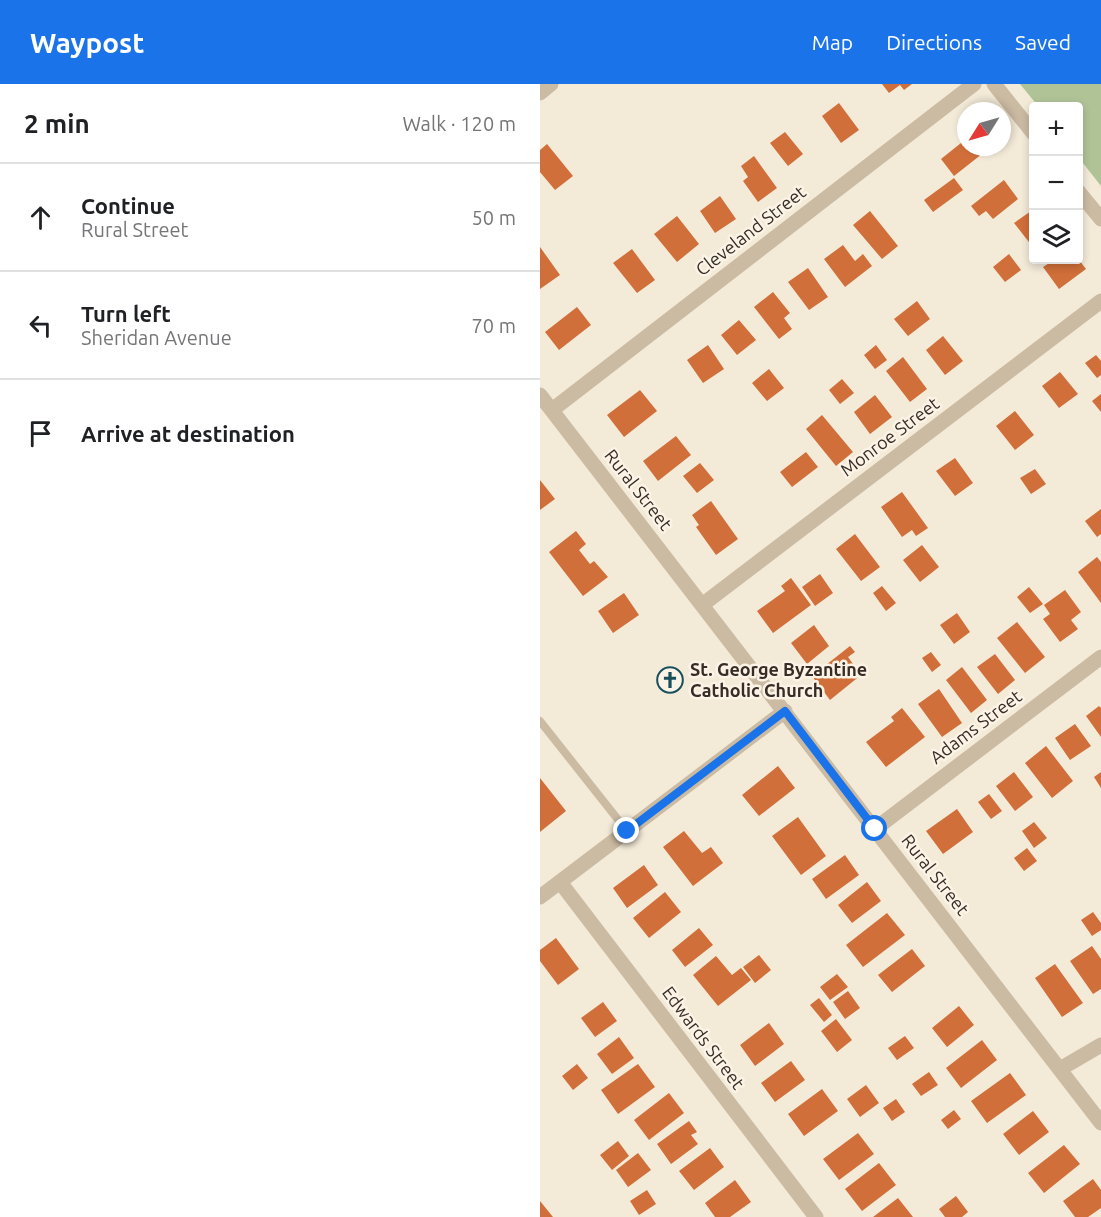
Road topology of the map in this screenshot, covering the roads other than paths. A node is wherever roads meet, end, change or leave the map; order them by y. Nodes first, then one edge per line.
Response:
1 (551, 84) edge
2 (974, 84) edge
3 (994, 84) edge
4 (540, 93) edge
5 (1029, 128) edge
6 (1083, 197) edge
7 (1101, 219) edge
8 (1101, 301) edge
9 (540, 395) edge
10 (552, 410) junction
11 (702, 605) junction
12 (1101, 657) edge
13 (785, 711) junction
14 (540, 721) edge
15 (875, 829) junction
16 (627, 831) junction
17 (560, 882) junction
18 (540, 897) edge
19 (1101, 1045) edge
20 (1060, 1069) junction
21 (1101, 1124) edge
22 (816, 1217) edge

1 - 4 street
2 - 10 street, Cleveland Street
3 - 5 street
6 - 7 street
8 - 11 street, Monroe Street
9 - 10 street, Rural Street
10 - 11 street, Rural Street
11 - 13 street, Rural Street
12 - 15 street, Adams Street
13 - 15 street, Rural Street
13 - 16 street
14 - 16 lane
15 - 20 street, Rural Street
16 - 17 street
17 - 18 street
17 - 22 street, Edwards Street
19 - 20 street
20 - 21 street, Rural Street

